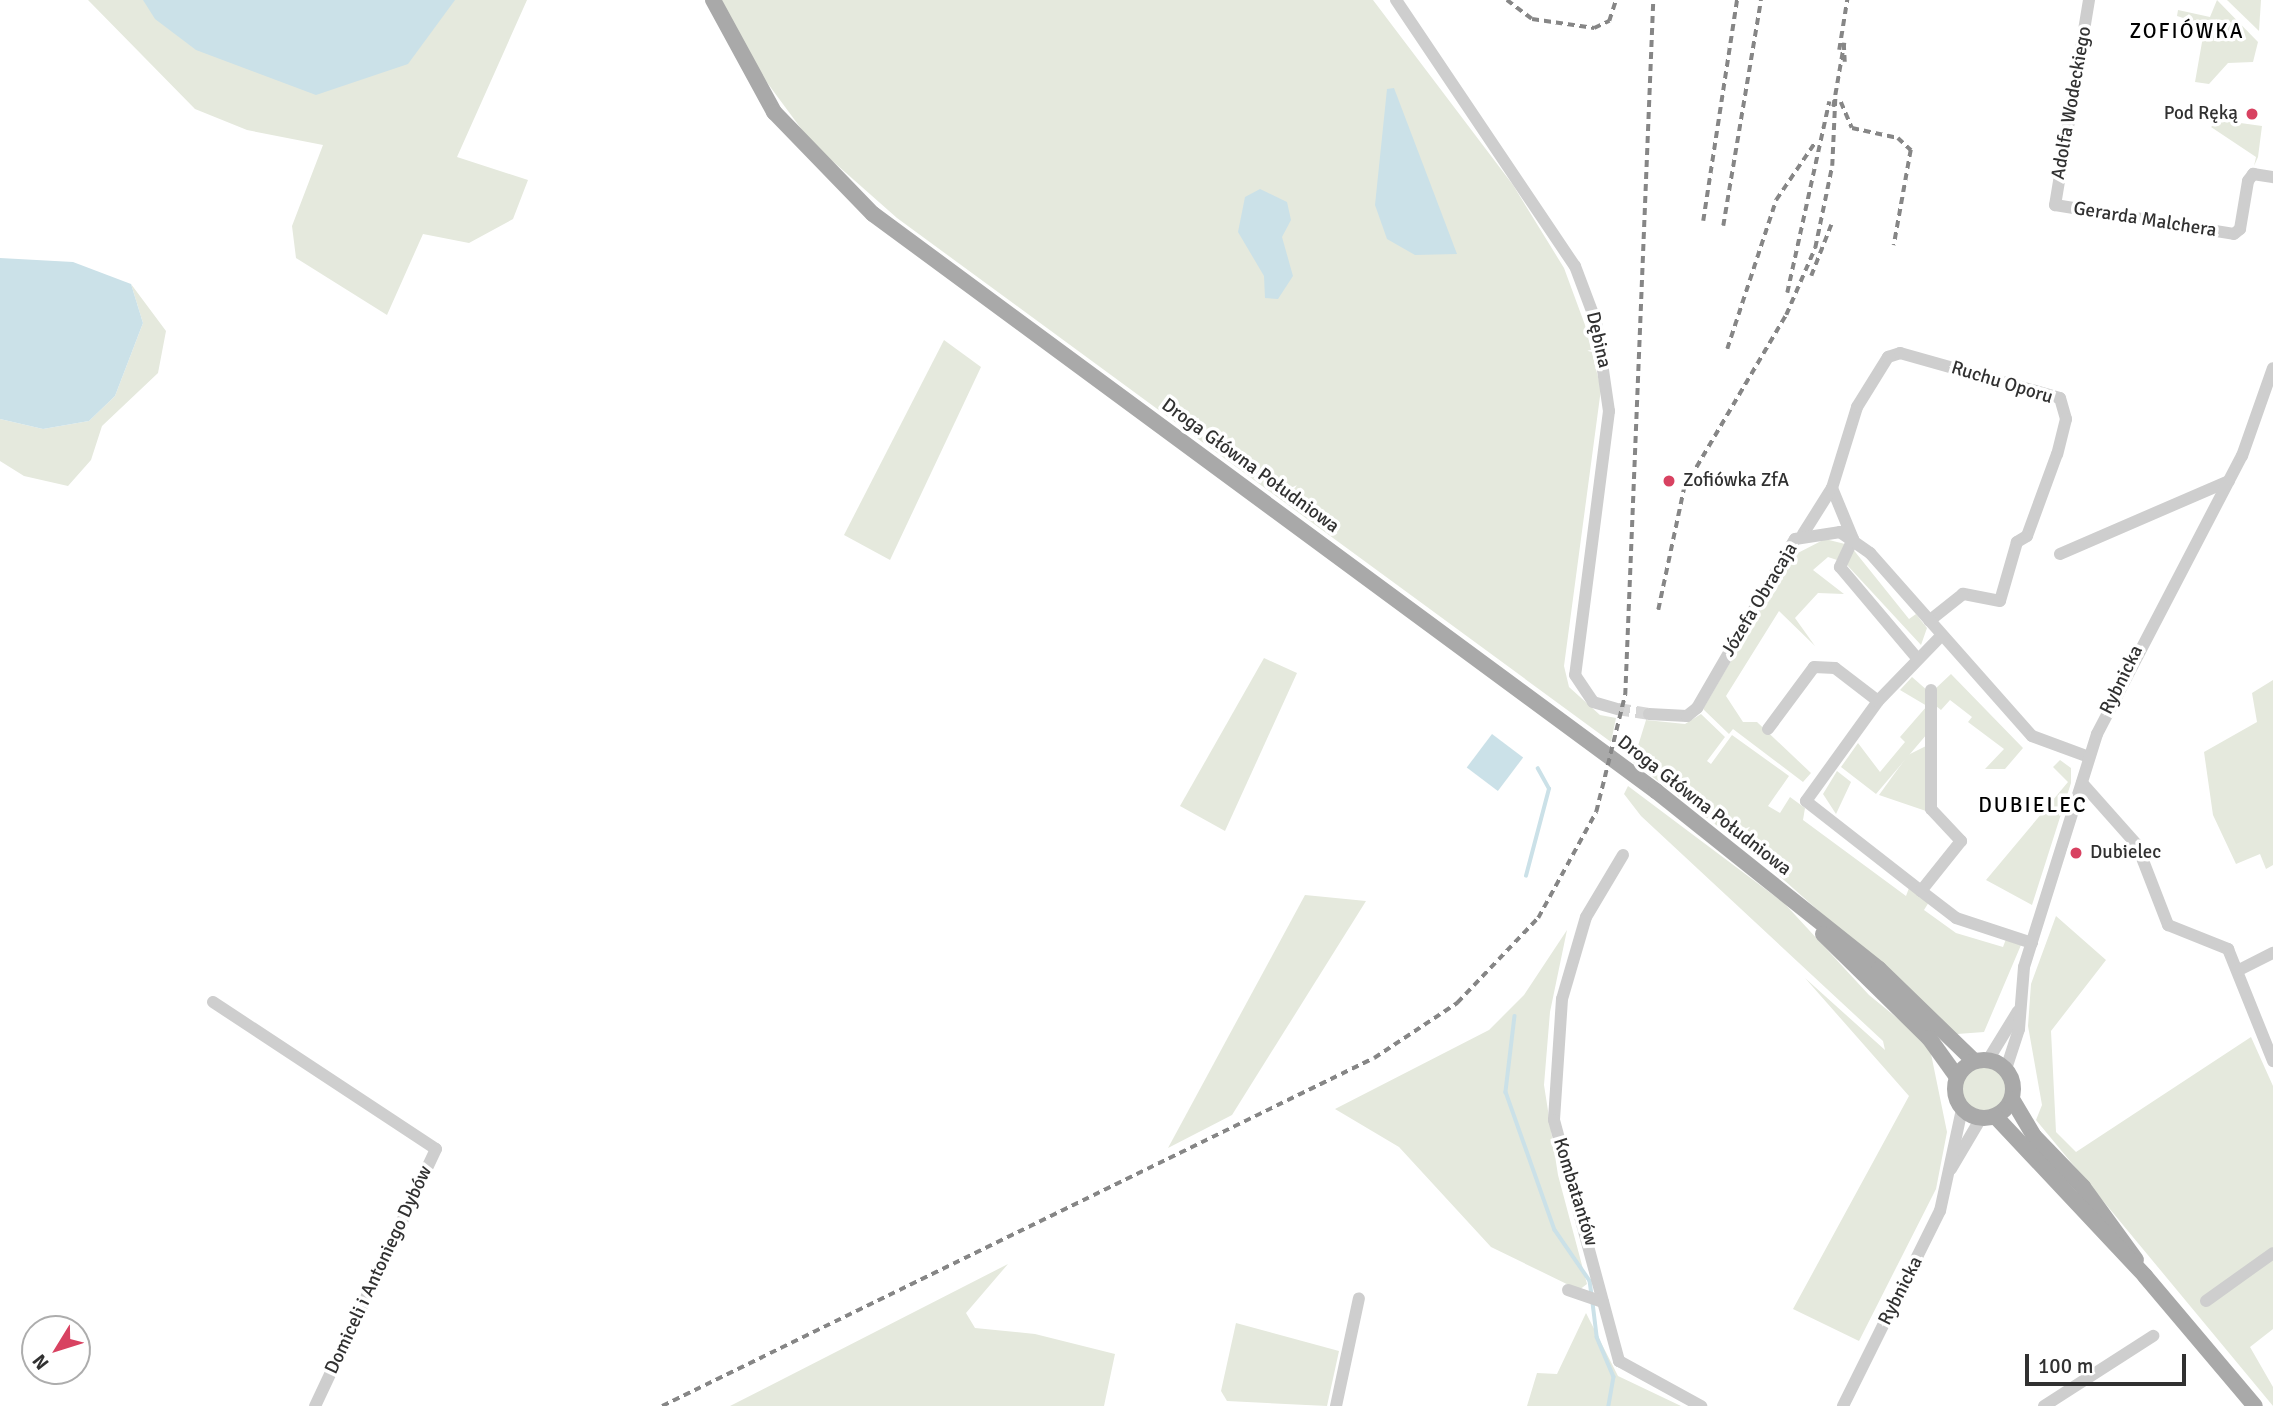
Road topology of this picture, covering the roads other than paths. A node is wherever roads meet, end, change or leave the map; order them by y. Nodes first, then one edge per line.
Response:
1 (713, 0) edge
2 (1396, 0) edge
3 (2090, 0) edge
4 (2273, 177) edge
5 (2055, 205) joint
6 (2273, 368) edge
7 (2229, 481) junction
8 (1832, 488) junction
9 (1803, 534) junction
10 (1853, 539) junction
11 (2060, 554) dead end
12 (1929, 621) junction
13 (1941, 636) junction
14 (1917, 658) junction
15 (1931, 690) dead end
16 (1878, 701) junction
17 (1618, 709) tunnel mouth
18 (1649, 714) tunnel mouth
19 (1768, 729) dead end
20 (2089, 757) junction
21 (2082, 783) junction
22 (1623, 855) dead end
23 (1921, 891) junction
24 (1812, 921) junction
25 (2032, 943) junction
26 (2273, 953) edge
27 (2239, 970) junction
28 (213, 1002) dead end
29 (2018, 1010) junction
30 (1981, 1060) junction
31 (2273, 1061) edge
32 (2006, 1069) junction
33 (1957, 1077) junction
34 (2012, 1099) junction
35 (1962, 1108) junction
36 (1988, 1117) junction
37 (1950, 1173) junction
38 (2273, 1252) edge
39 (2146, 1276) junction
40 (1569, 1290) dead end
41 (1360, 1298) dead end
42 (2206, 1301) dead end
43 (1597, 1302) junction
44 (2153, 1336) dead end
45 (315, 1406) edge
46 (1336, 1406) edge
47 (1701, 1406) edge
48 (1843, 1406) edge
49 (2044, 1406) edge
50 (2255, 1406) edge

1 - 24 main road, Droga Główna Południowa
2 - 17 street, Dębina
3 - 5 street, Adolfa Wodeckiego
4 - 5 street, Gerarda Malchera
6 - 7 street, Rybnicka
7 - 11 street
7 - 20 street, Rybnicka
8 - 9 street, Ruchu Oporu
8 - 10 street
8 - 12 street, Ruchu Oporu
9 - 10 street, Józefa Obracaja
9 - 18 street, Józefa Obracaja
10 - 12 street
10 - 14 street
12 - 13 street
13 - 14 street
13 - 20 street
14 - 16 street
15 - 23 street
16 - 19 street
16 - 23 street
20 - 21 street, Rybnicka
21 - 25 street, Rybnicka
21 - 27 street
22 - 43 street, Kombatantów
23 - 25 street
24 - 30 main road, Droga Główna Południowa
24 - 33 main road, Droga Główna Południowa
25 - 29 street, Rybnicka
26 - 27 street
27 - 31 street
28 - 45 street, Domiceli i Antoniego Dybów
29 - 30 street, Rybnicka
29 - 32 street, Rybnicka
30 - 32 main road
30 - 33 main road
32 - 34 main road
33 - 35 main road
34 - 36 main road
34 - 39 main road
35 - 36 main road
35 - 37 street, Rybnicka
36 - 37 street, Rybnicka
36 - 39 main road
37 - 48 street, Rybnicka
38 - 42 street
39 - 50 main road
40 - 43 street
41 - 46 street
43 - 47 street, Kombatantów
44 - 49 street

